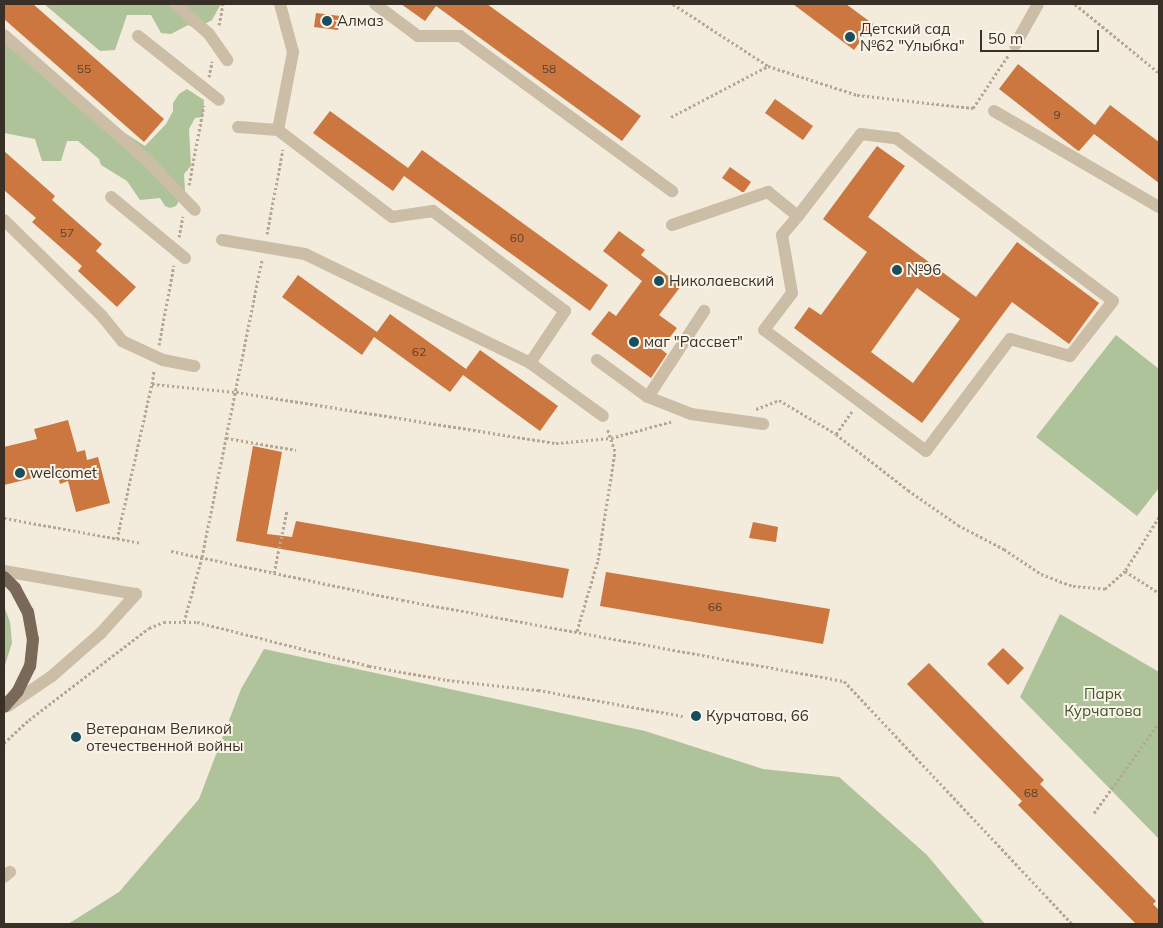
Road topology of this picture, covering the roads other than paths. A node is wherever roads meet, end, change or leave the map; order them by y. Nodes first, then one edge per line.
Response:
1 (175, 4) edge
2 (280, 4) edge
3 (375, 4) edge
4 (1038, 4) edge
5 (4, 35) edge
6 (138, 36) dead end
7 (1015, 45) road end
8 (227, 60) dead end
9 (218, 100) dead end
10 (994, 111) dead end
11 (238, 127) dead end
12 (282, 133) junction
13 (672, 191) dead end
14 (111, 198) dead end
15 (1159, 207) edge
16 (195, 210) dead end
17 (798, 216) junction
18 (4, 220) edge
19 (672, 225) dead end
20 (222, 240) dead end
21 (184, 258) dead end
22 (704, 311) dead end
23 (597, 360) dead end
24 (530, 363) junction
25 (194, 366) dead end
26 (648, 397) junction
27 (603, 416) road end
28 (763, 424) dead end
29 (4, 571) edge
30 (4, 577) edge
31 (4, 708) edge

1 - 8 street
2 - 12 street
3 - 13 street
4 - 7 street
5 - 16 street
6 - 9 street
10 - 15 street
11 - 12 street
12 - 24 street
14 - 21 street
17 - 17 street
17 - 19 street
18 - 25 street
20 - 24 street
22 - 26 street
23 - 26 street
24 - 27 street
26 - 28 street
29 - 31 street
30 - 31 main road

